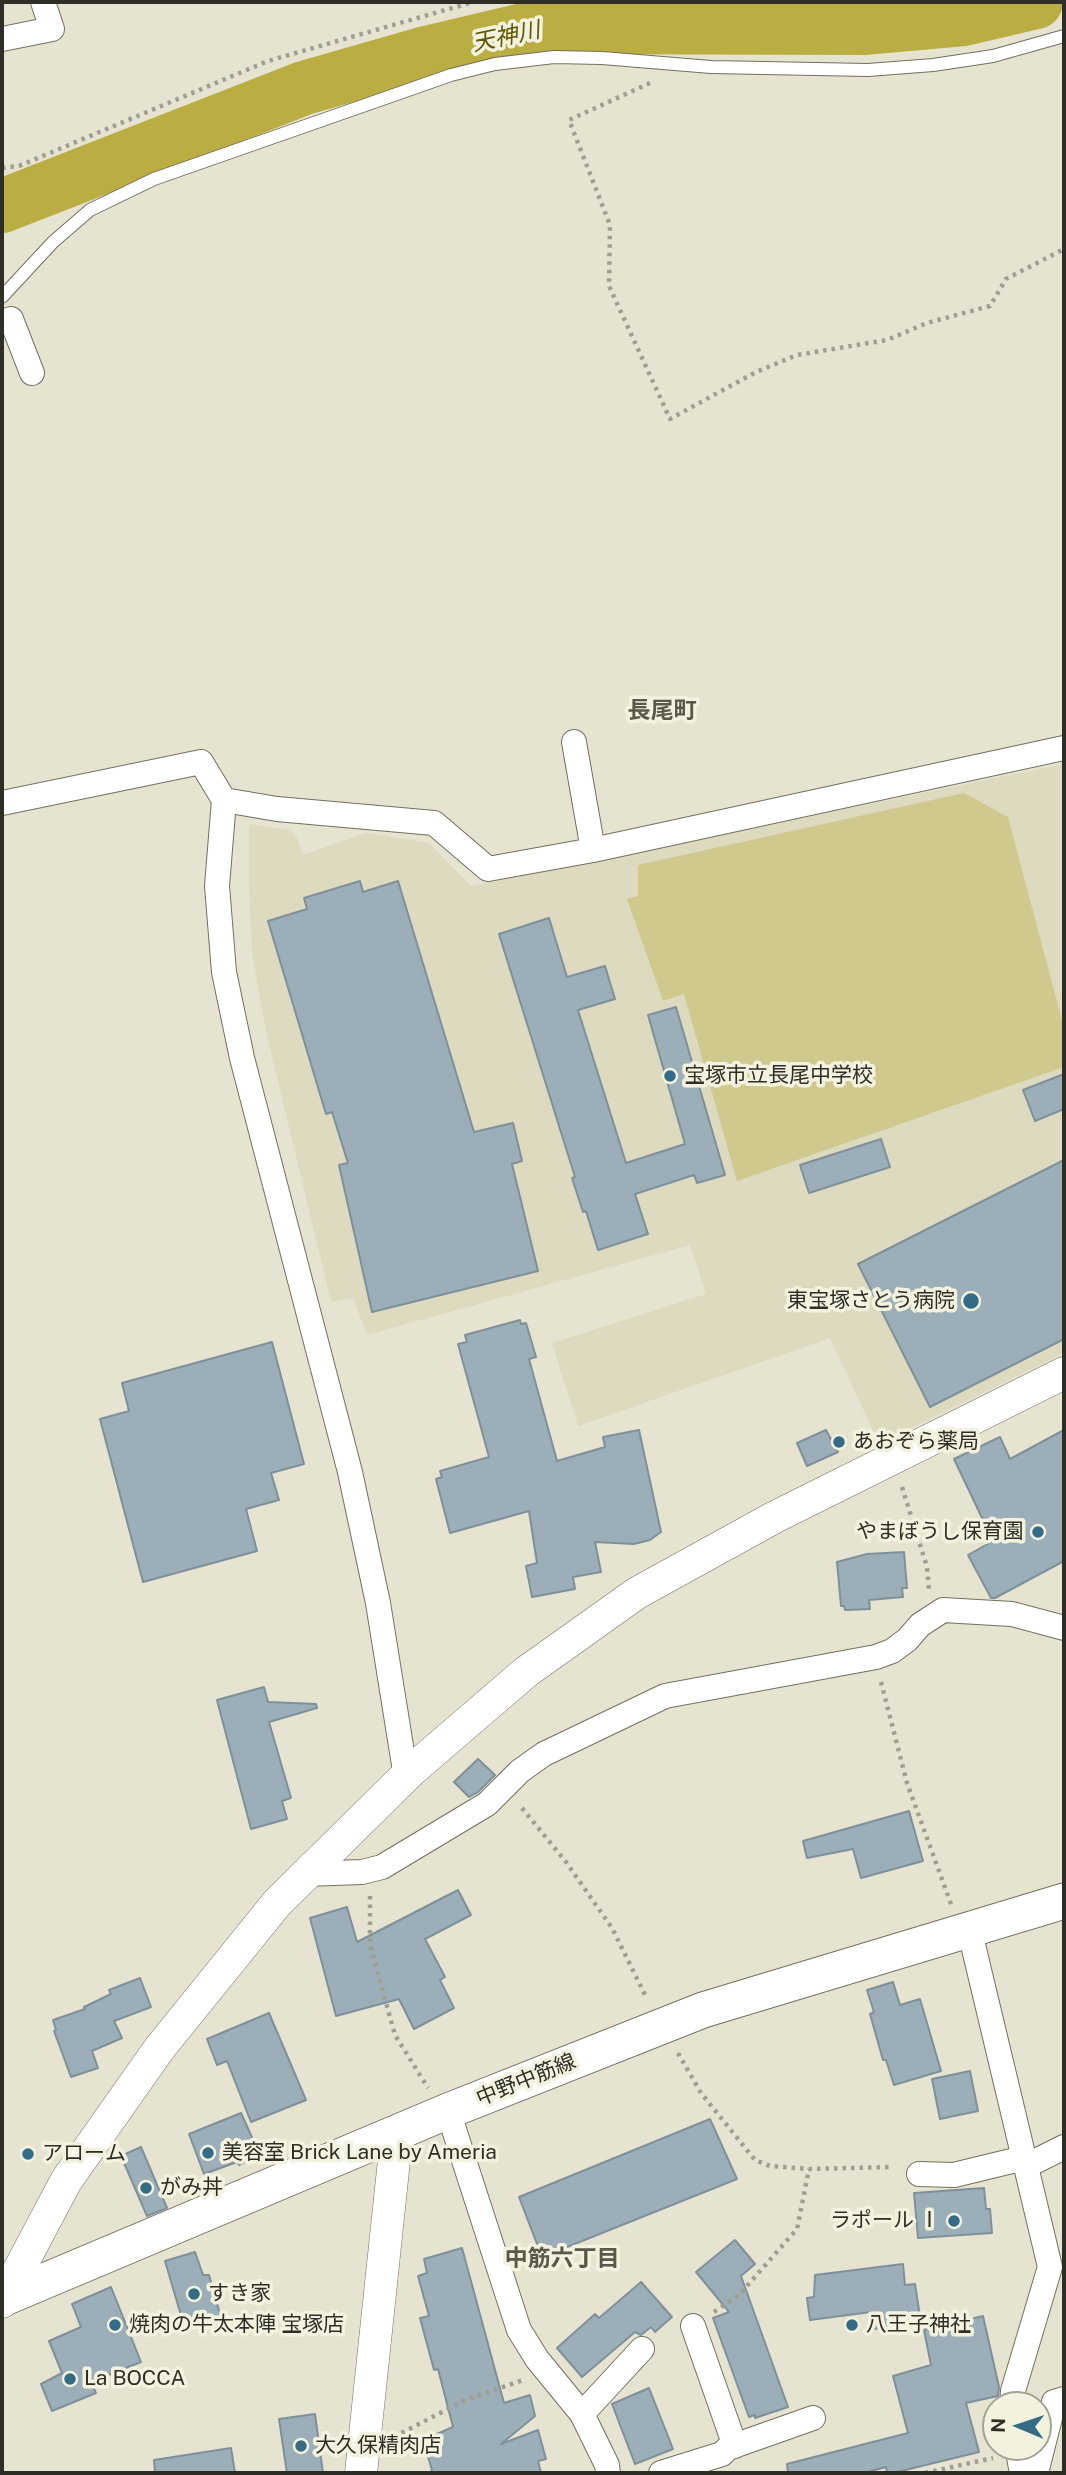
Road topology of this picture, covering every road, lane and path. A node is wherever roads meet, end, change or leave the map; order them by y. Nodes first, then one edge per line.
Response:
1 (43, 2) edge
2 (473, 2) edge
3 (1064, 36) edge
4 (2, 39) edge
5 (688, 66) junction
6 (2, 168) edge
7 (1064, 249) edge
8 (2, 297) edge
9 (2, 322) edge
10 (32, 373) dead end
11 (574, 742) dead end
12 (1064, 748) edge
13 (224, 800) junction
14 (2, 803) edge
15 (593, 850) junction
16 (1064, 1373) edge
17 (893, 1457) junction
18 (920, 1625) junction
19 (1064, 1628) edge
20 (876, 1657) junction
21 (406, 1777) junction
22 (504, 1785) junction
23 (370, 1870) junction
24 (306, 1874) junction
25 (1064, 1901) edge
26 (961, 1918) junction
27 (650, 2006) dead end
28 (671, 2042) dead end
29 (439, 2102) junction
30 (397, 2132) junction
31 (1064, 2147) edge
32 (1025, 2162) junction
33 (809, 2169) junction
34 (919, 2175) joint
35 (3, 2300) edge
36 (693, 2326) joint
37 (642, 2349) dead end
38 (547, 2372) junction
39 (1013, 2391) edge
40 (1064, 2399) edge
41 (582, 2414) junction
42 (813, 2418) dead end
43 (394, 2437) dead end
44 (735, 2445) junction
45 (996, 2461) edge
46 (361, 2473) edge
47 (608, 2473) edge
48 (662, 2473) edge
49 (925, 2473) edge
50 (1035, 2473) edge

1 - 4 street
2 - 6 path
3 - 5 lane
5 - 7 path
5 - 8 lane
9 - 10 street
11 - 15 street
12 - 15 street
13 - 14 street
13 - 15 street
13 - 21 street
16 - 17 street
17 - 18 path
17 - 21 street
18 - 19 street
18 - 20 street
20 - 22 street
20 - 26 path
21 - 24 street
22 - 23 street
22 - 27 path
23 - 24 street
23 - 29 path
24 - 35 street
25 - 26 main road, 中野中筋線
26 - 29 main road, 中野中筋線
26 - 32 street
28 - 33 path
29 - 30 main road, 中野中筋線
29 - 38 street
30 - 35 main road, 中野中筋線
30 - 46 street
31 - 32 street
32 - 34 street
32 - 39 street
33 - 34 path
33 - 36 path
36 - 44 street
37 - 41 street
38 - 41 street
38 - 43 path
40 - 50 street
41 - 47 street
42 - 44 street
44 - 48 street
45 - 49 path

